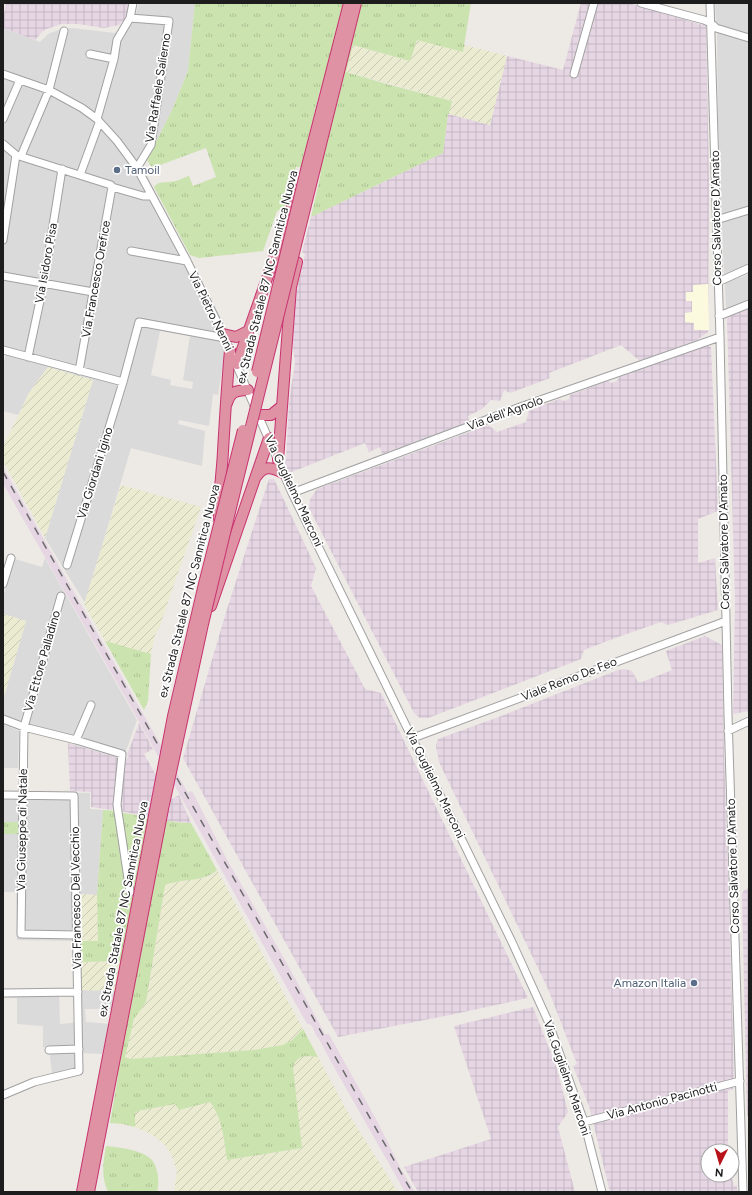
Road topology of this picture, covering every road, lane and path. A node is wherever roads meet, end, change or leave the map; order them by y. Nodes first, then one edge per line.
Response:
1 (133, 3) edge
2 (349, 3) edge
3 (356, 3) edge
4 (594, 3) edge
5 (641, 3) edge
6 (710, 3) edge
7 (130, 18) junction
8 (711, 23) junction
9 (64, 31) dead end
10 (749, 38) edge
11 (90, 54) dead end
12 (114, 59) junction
13 (3, 74) edge
14 (574, 74) dead end
15 (20, 80) junction
16 (49, 90) junction
17 (3, 119) edge
18 (98, 121) junction
19 (3, 144) edge
20 (19, 156) junction
21 (137, 168) junction
22 (62, 169) junction
23 (306, 170) junction
24 (80, 175) junction
25 (112, 187) junction
26 (3, 190) edge
27 (11, 192) junction
28 (152, 196) junction
29 (749, 210) edge
30 (716, 220) junction
31 (301, 221) junction
32 (3, 240) edge
33 (131, 251) dead end
34 (187, 261) junction
35 (749, 268) edge
36 (3, 276) edge
37 (44, 282) junction
38 (718, 282) junction
39 (93, 292) junction
40 (749, 304) edge
41 (719, 316) junction
42 (248, 331) junction
43 (224, 336) junction
44 (720, 337) junction
45 (3, 350) edge
46 (230, 350) junction
47 (28, 357) junction
48 (237, 364) junction
49 (79, 371) junction
50 (123, 382) junction
51 (246, 386) junction
52 (226, 406) junction
53 (282, 406) junction
54 (259, 415) junction
55 (269, 438) junction
56 (278, 460) junction
57 (283, 473) junction
58 (255, 479) junction
59 (292, 493) junction
60 (219, 523) junction
61 (11, 558) dead end
62 (68, 565) dead end
63 (3, 584) edge
64 (60, 596) dead end
65 (726, 620) junction
66 (202, 628) junction
67 (91, 705) dead end
68 (3, 719) edge
69 (749, 721) edge
70 (24, 727) junction
71 (728, 731) junction
72 (413, 738) junction
73 (76, 740) junction
74 (3, 795) edge
75 (22, 795) junction
76 (130, 892) dead end
77 (77, 935) junction
78 (134, 944) junction
79 (78, 992) junction
80 (3, 993) edge
81 (79, 1049) junction
82 (49, 1050) dead end
83 (740, 1080) junction
84 (3, 1095) edge
85 (584, 1122) junction
86 (82, 1192) edge
87 (89, 1192) edge
88 (602, 1192) edge
89 (743, 1192) edge

1 - 7 street
2 - 23 highway, ex Strada Statale 87 NC Sannitica Nuova, bridge
3 - 31 highway, ex Strada Statale 87 NC Sannitica Nuova, bridge
4 - 14 street
5 - 8 street
6 - 8 street, Corso Salvatore D'Amato
7 - 12 street
7 - 21 street, Via Raffaele Salierno
8 - 10 street
8 - 30 street, Corso Salvatore D'Amato
9 - 16 street
11 - 12 street
12 - 18 street
13 - 15 street, Via Pietro Nenni
15 - 16 street, Via Pietro Nenni
15 - 17 street
16 - 18 street, Via Pietro Nenni
16 - 20 street
18 - 21 street, Via Pietro Nenni
18 - 24 street
19 - 20 street
20 - 22 street
20 - 27 street
21 - 28 street, Via Pietro Nenni
22 - 24 street
22 - 37 street, Via Isidoro Pisa
23 - 42 highway, bridge
23 - 60 highway, ex Strada Statale 87 NC Sannitica Nuova, bridge
24 - 25 street
25 - 28 street
25 - 39 street, Via Francesco Orefice
26 - 27 street
27 - 32 street
28 - 34 street, Via Pietro Nenni
29 - 30 street
30 - 38 street, Corso Salvatore D'Amato
31 - 53 highway, bridge
31 - 66 highway, ex Strada Statale 87 NC Sannitica Nuova, bridge
33 - 34 street, Via Pietro Nenni
34 - 43 street, Via Pietro Nenni
35 - 38 street
36 - 37 street
37 - 39 street
37 - 47 street, Via Isidoro Pisa
38 - 41 street, Corso Salvatore D'Amato
39 - 49 street, Via Francesco Orefice
40 - 41 street
41 - 44 street, Corso Salvatore D'Amato
42 - 43 highway
42 - 48 highway
43 - 46 street, Via Pietro Nenni
43 - 50 street, Via Giordani Igino
44 - 59 street, Via dell'Agnolo
44 - 65 street, Corso Salvatore D'Amato
45 - 47 street
46 - 48 street, Via Pietro Nenni
46 - 52 highway
47 - 49 street
48 - 51 street, Via Pietro Nenni
49 - 50 street
50 - 62 street, Via Giordani Igino
51 - 52 highway
51 - 54 street, Via Guglielmo Marconi
52 - 60 highway
53 - 54 highway
53 - 56 highway
54 - 55 street, Via Guglielmo Marconi
55 - 56 street, Via Guglielmo Marconi
55 - 58 highway
56 - 57 street, Via Guglielmo Marconi
57 - 58 highway
57 - 59 street, Via Guglielmo Marconi
58 - 66 highway, bridge
59 - 72 street, Via Guglielmo Marconi
60 - 78 highway, ex Strada Statale 87 NC Sannitica Nuova, bridge
61 - 63 street
64 - 70 street, Via Ettore Palladino
65 - 71 street, Corso Salvatore D'Amato
65 - 72 street, Viale Remo De Feo
66 - 78 highway, ex Strada Statale 87 NC Sannitica Nuova, bridge
67 - 73 street
68 - 70 street
69 - 71 street
70 - 73 street
70 - 75 street, Via Giuseppe di Natale
71 - 83 street, Corso Salvatore D'Amato
72 - 85 street, Via Guglielmo Marconi
73 - 76 street
74 - 75 street, Via Francesco Del Vecchio
75 - 77 street, Via Francesco Del Vecchio
75 - 77 street, Via Giuseppe di Natale
77 - 79 street, Via Francesco Del Vecchio
78 - 86 highway, ex Strada Statale 87 NC Sannitica Nuova
78 - 87 highway, ex Strada Statale 87 NC Sannitica Nuova
79 - 80 street
79 - 81 street, Via Francesco Del Vecchio
81 - 82 street
81 - 84 street, Via Francesco Del Vecchio
83 - 85 street, Via Antonio Pacinotti
83 - 89 street, Corso Salvatore D'Amato
85 - 88 street, Via Guglielmo Marconi

